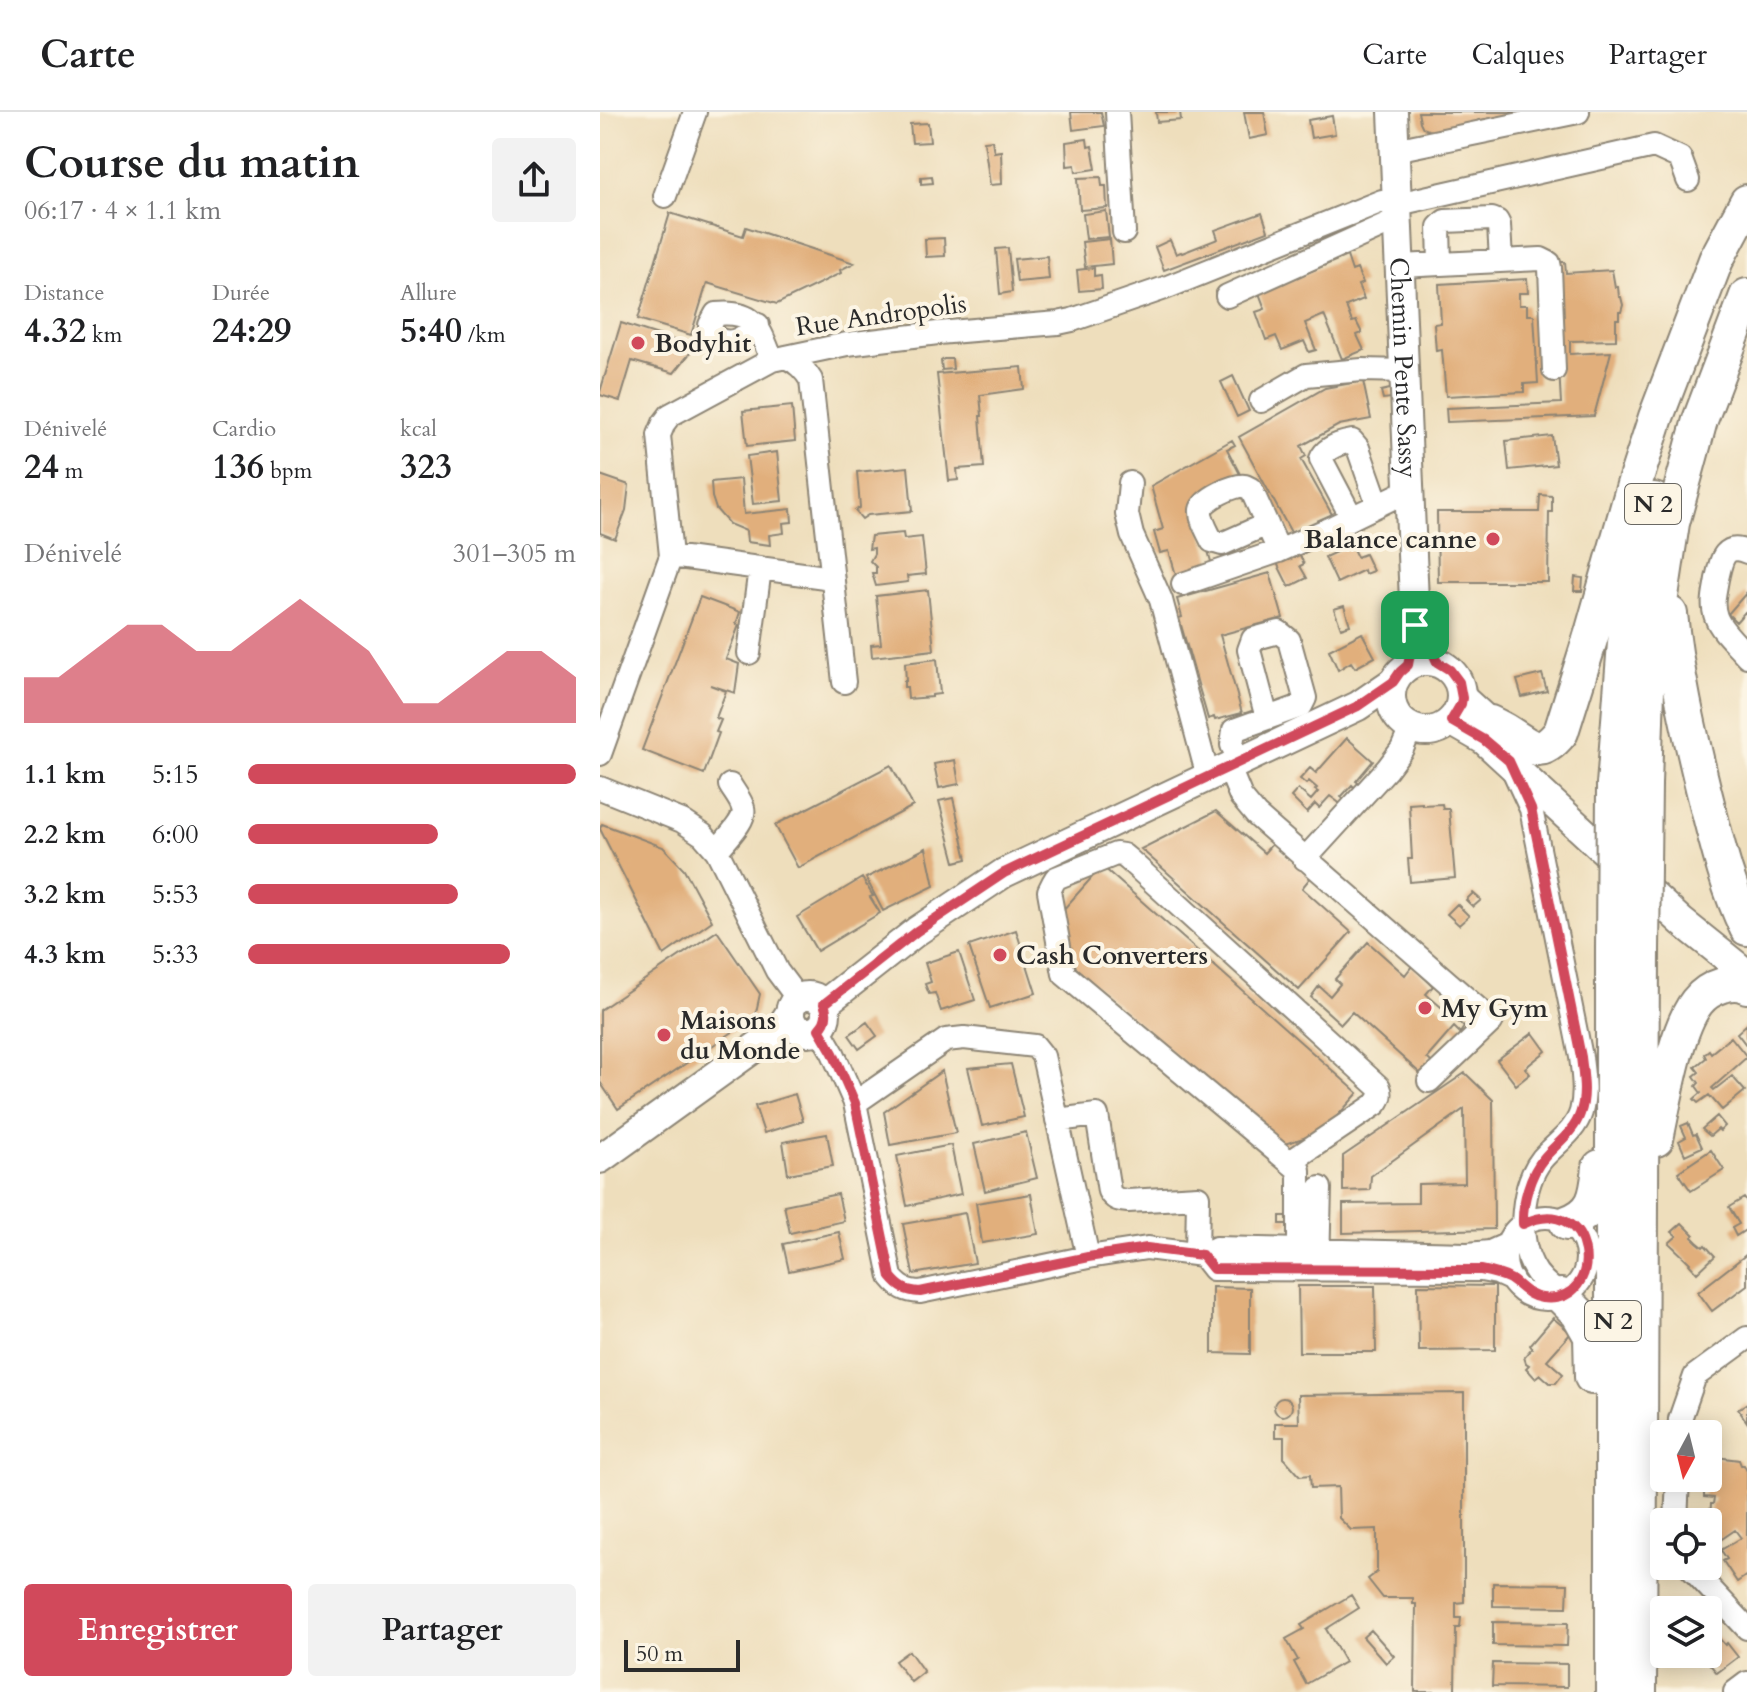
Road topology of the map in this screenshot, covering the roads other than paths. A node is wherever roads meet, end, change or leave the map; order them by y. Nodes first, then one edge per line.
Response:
1 (695, 112) edge
2 (1117, 112) edge
3 (1393, 112) edge
4 (1578, 112) edge
5 (1395, 150) junction
6 (1688, 180) dead end
7 (665, 196) dead end
8 (1747, 202) edge
9 (1398, 212) junction
10 (1124, 232) dead end
11 (1747, 236) edge
12 (1501, 260) junction
13 (1440, 264) junction
14 (1401, 266) junction
15 (1227, 296) dead end
16 (1747, 296) edge
17 (758, 325) dead end
18 (779, 358) junction
19 (1554, 370) dead end
20 (1406, 371) junction
21 (1261, 401) dead end
22 (1130, 483) dead end
23 (1411, 489) junction
24 (1378, 505) junction
25 (1352, 518) junction
26 (1267, 524) dead end
27 (1279, 551) junction
28 (1747, 552) edge
29 (671, 556) junction
30 (1665, 562) junction
31 (760, 568) junction
32 (832, 578) junction
33 (1183, 584) dead end
34 (1415, 625) junction
35 (749, 653) dead end
36 (1747, 656) edge
37 (1437, 662) junction
38 (844, 682) dead end
39 (1401, 696) junction
40 (1457, 709) junction
41 (1260, 721) dead end
42 (1490, 723) junction
43 (600, 754) edge
44 (1509, 761) junction
45 (1234, 765) junction
46 (1629, 784) junction
47 (730, 785) dead end
48 (600, 788) edge
49 (717, 851) junction
50 (1305, 859) junction
51 (1747, 928) edge
52 (1628, 950) junction
53 (1747, 953) edge
54 (1747, 974) edge
55 (1747, 986) edge
56 (802, 1018) junction
57 (1613, 1019) junction
58 (1429, 1081) dead end
59 (855, 1103) junction
60 (1057, 1120) junction
61 (600, 1159) edge
62 (1290, 1162) junction
63 (1320, 1188) dead end
64 (1567, 1223) junction
65 (1523, 1224) junction
66 (1508, 1244) junction
67 (1199, 1255) junction
68 (1088, 1257) junction
69 (1312, 1257) junction
70 (1512, 1280) junction
71 (1561, 1296) junction
72 (1747, 1338) edge
73 (1641, 1359) junction
74 (1680, 1420) edge
75 (1702, 1580) edge
76 (1747, 1628) edge
77 (1747, 1683) edge
78 (1607, 1692) edge
79 (1613, 1692) edge
80 (1639, 1692) edge
81 (1735, 1692) edge

1 - 7 street
2 - 10 street
3 - 5 main road, Chemin Pente Sassy
4 - 5 street
5 - 9 main road, Chemin Pente Sassy
6 - 9 street
8 - 42 highway
9 - 14 main road, Chemin Pente Sassy
9 - 15 street
9 - 18 street, Rue Andropolis
11 - 46 highway, N 2
12 - 13 street
12 - 13 street
12 - 19 street
13 - 14 street
14 - 20 main road, Chemin Pente Sassy
16 - 30 highway, N 2
17 - 18 street
18 - 29 street, Rue Andropolis
18 - 32 street
20 - 21 street
20 - 23 main road, Chemin Pente Sassy
22 - 45 street
23 - 24 street
23 - 34 main road, Chemin Pente Sassy
24 - 25 street
24 - 25 street
25 - 27 street
26 - 27 street
27 - 33 street
28 - 36 street
29 - 31 street
29 - 43 street, Rue Andropolis
30 - 46 highway, N 2
30 - 51 highway
31 - 32 street
31 - 35 street
32 - 38 street
34 - 37 main road, Chemin Pente Sassy
34 - 39 main road, Chemin Pente Sassy
37 - 39 main road
37 - 40 main road
39 - 40 main road
39 - 45 main road
39 - 50 street
40 - 42 main road
40 - 44 main road
41 - 45 street
42 - 53 main road
44 - 54 main road
44 - 65 street
45 - 50 street
45 - 56 main road
46 - 52 highway, N 2, bridge
47 - 49 street
48 - 49 street
49 - 56 street
50 - 58 street
52 - 57 highway, N 2
52 - 73 highway, N 2
55 - 73 highway
56 - 59 street
56 - 61 main road
57 - 64 highway
57 - 79 highway, N 2
59 - 60 street
59 - 68 street
60 - 67 street
60 - 68 street
62 - 62 street
62 - 69 street
63 - 69 street
64 - 65 street
64 - 71 street
65 - 66 street
65 - 71 street
66 - 69 street
66 - 70 street
67 - 68 street
67 - 69 street
69 - 70 street
70 - 71 street
71 - 78 highway
72 - 74 street
73 - 80 highway, N 2
75 - 76 street
77 - 81 street

